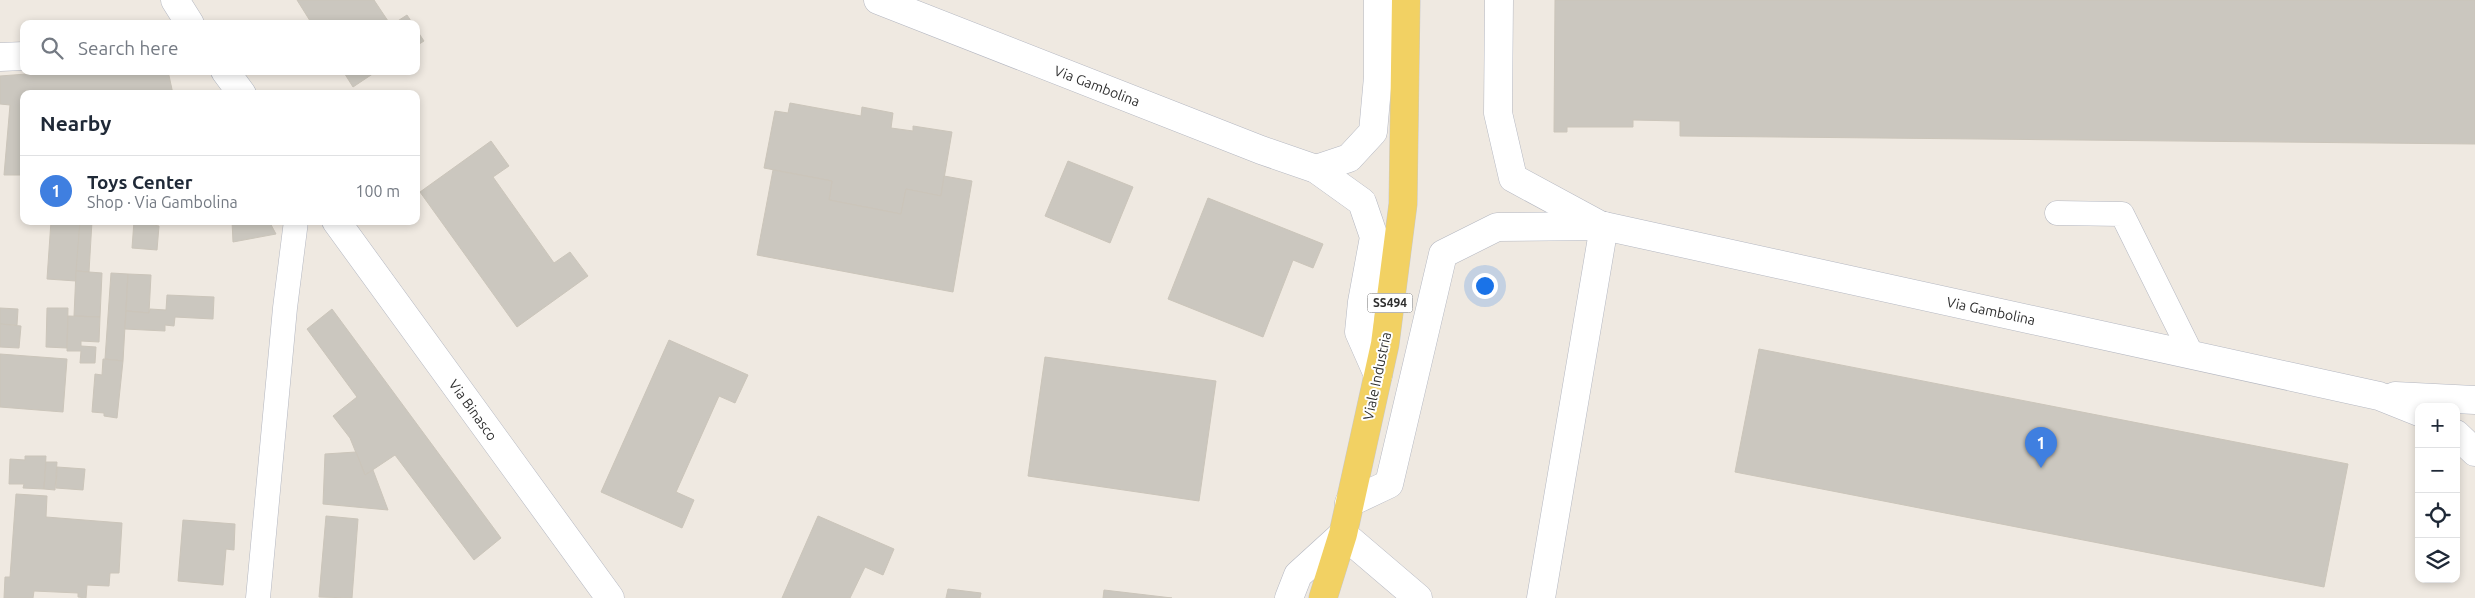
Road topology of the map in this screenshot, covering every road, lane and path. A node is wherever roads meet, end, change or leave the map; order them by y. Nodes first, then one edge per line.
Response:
1 (878, 0) edge
2 (1378, 0) edge
3 (1406, 0) edge
4 (1498, 0) edge
5 (20, 56) edge
6 (0, 57) edge
7 (228, 75) edge
8 (239, 90) edge
9 (1316, 169) junction
10 (2057, 213) dead end
11 (295, 225) edge
12 (339, 225) edge
13 (1604, 226) junction
14 (2192, 355) junction
15 (1378, 375) junction
16 (2379, 396) junction
17 (2475, 400) edge
18 (2415, 410) edge
19 (2460, 438) edge
20 (2475, 452) edge
21 (1349, 503) junction
22 (1343, 534) junction
23 (258, 598) edge
24 (610, 598) edge
25 (1290, 598) edge
26 (1323, 598) edge
27 (1418, 598) edge
28 (1542, 598) edge

1 - 9 street, Via Gambolina
2 - 9 street
3 - 15 main road, Viale Industria / SS494
4 - 13 street
5 - 6 street
7 - 8 street
9 - 15 street, Via Gambolina
10 - 14 lane
11 - 23 lane
12 - 24 street, Via Binasco
13 - 14 street, Via Gambolina
13 - 21 street
13 - 28 street
14 - 16 street, Via Gambolina
15 - 21 main road, Viale Industria / SS494
16 - 17 street, Via Gambolina
16 - 18 street, Via Gambolina
19 - 20 street
21 - 22 main road, Viale Industria / SS494
22 - 25 street
22 - 26 main road, Viale Industria / SS494
22 - 27 street

